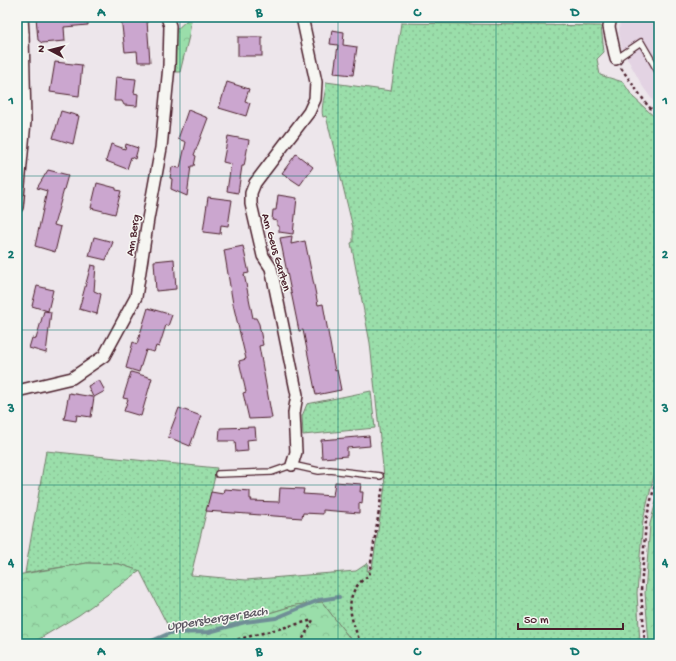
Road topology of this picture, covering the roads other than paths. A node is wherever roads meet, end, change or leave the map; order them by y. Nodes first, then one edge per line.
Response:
1 (22, 17) edge
2 (167, 17) edge
3 (302, 17) edge
4 (611, 17) edge
5 (20, 35) edge
6 (616, 59) joint
7 (659, 73) edge
8 (17, 207) edge
9 (17, 392) edge
10 (292, 465) junction
11 (218, 474) dead end
12 (380, 476) road end

1 - 5 street
2 - 9 street, Am Berg
3 - 10 street, Am Geus Garten
4 - 6 street
5 - 8 street
6 - 7 lane
10 - 11 lane
10 - 12 lane

